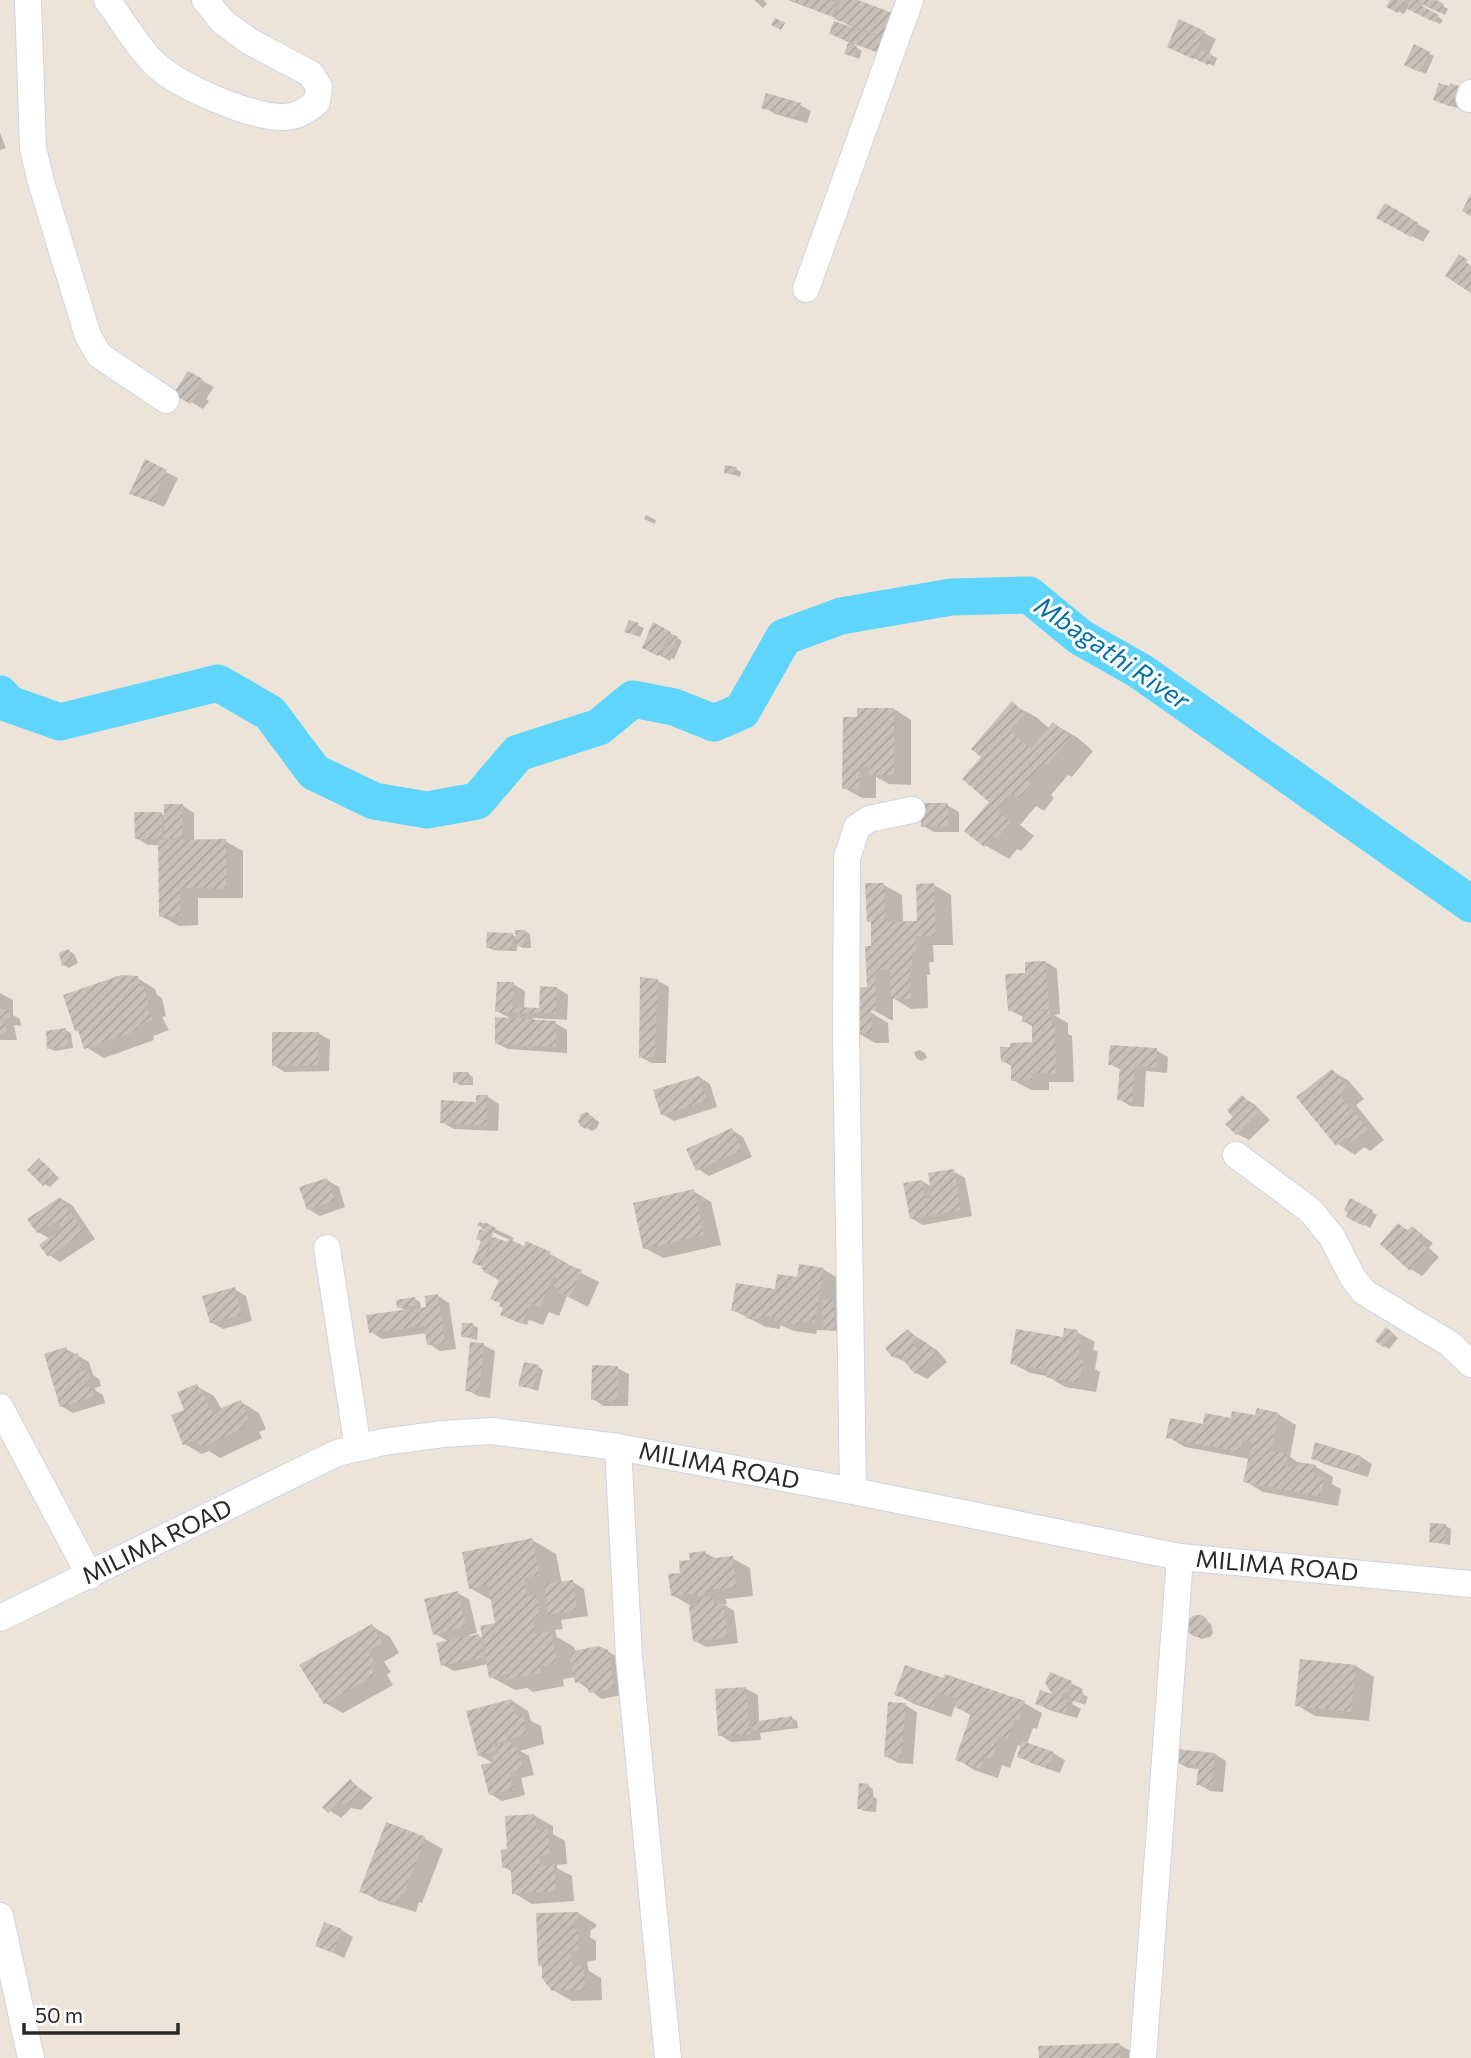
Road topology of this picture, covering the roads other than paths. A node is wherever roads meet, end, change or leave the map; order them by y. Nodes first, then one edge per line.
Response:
1 (28, 0) edge
2 (107, 0) edge
3 (205, 0) edge
4 (910, 0) edge
5 (806, 289) dead end
6 (166, 400) dead end
7 (912, 810) dead end
8 (1236, 1155) dead end
9 (327, 1248) dead end
10 (1471, 1364) edge
11 (1, 1411) edge
12 (618, 1447) junction
13 (358, 1448) junction
14 (853, 1491) junction
15 (1180, 1557) junction
16 (90, 1576) junction
17 (1471, 1584) edge
18 (0, 1618) edge
19 (0, 1916) edge
20 (4, 1956) edge
21 (1143, 2057) edge
22 (31, 2058) edge
23 (668, 2058) edge

1 - 6 street
2 - 3 street
4 - 5 street
7 - 14 street
8 - 10 street
9 - 13 street
11 - 16 street
12 - 13 street, MILIMA ROAD
12 - 14 street, MILIMA ROAD
12 - 23 street
13 - 16 street, MILIMA ROAD
14 - 15 street, MILIMA ROAD
15 - 17 street, MILIMA ROAD
15 - 21 street
16 - 18 street, MILIMA ROAD
19 - 20 street
20 - 22 street

